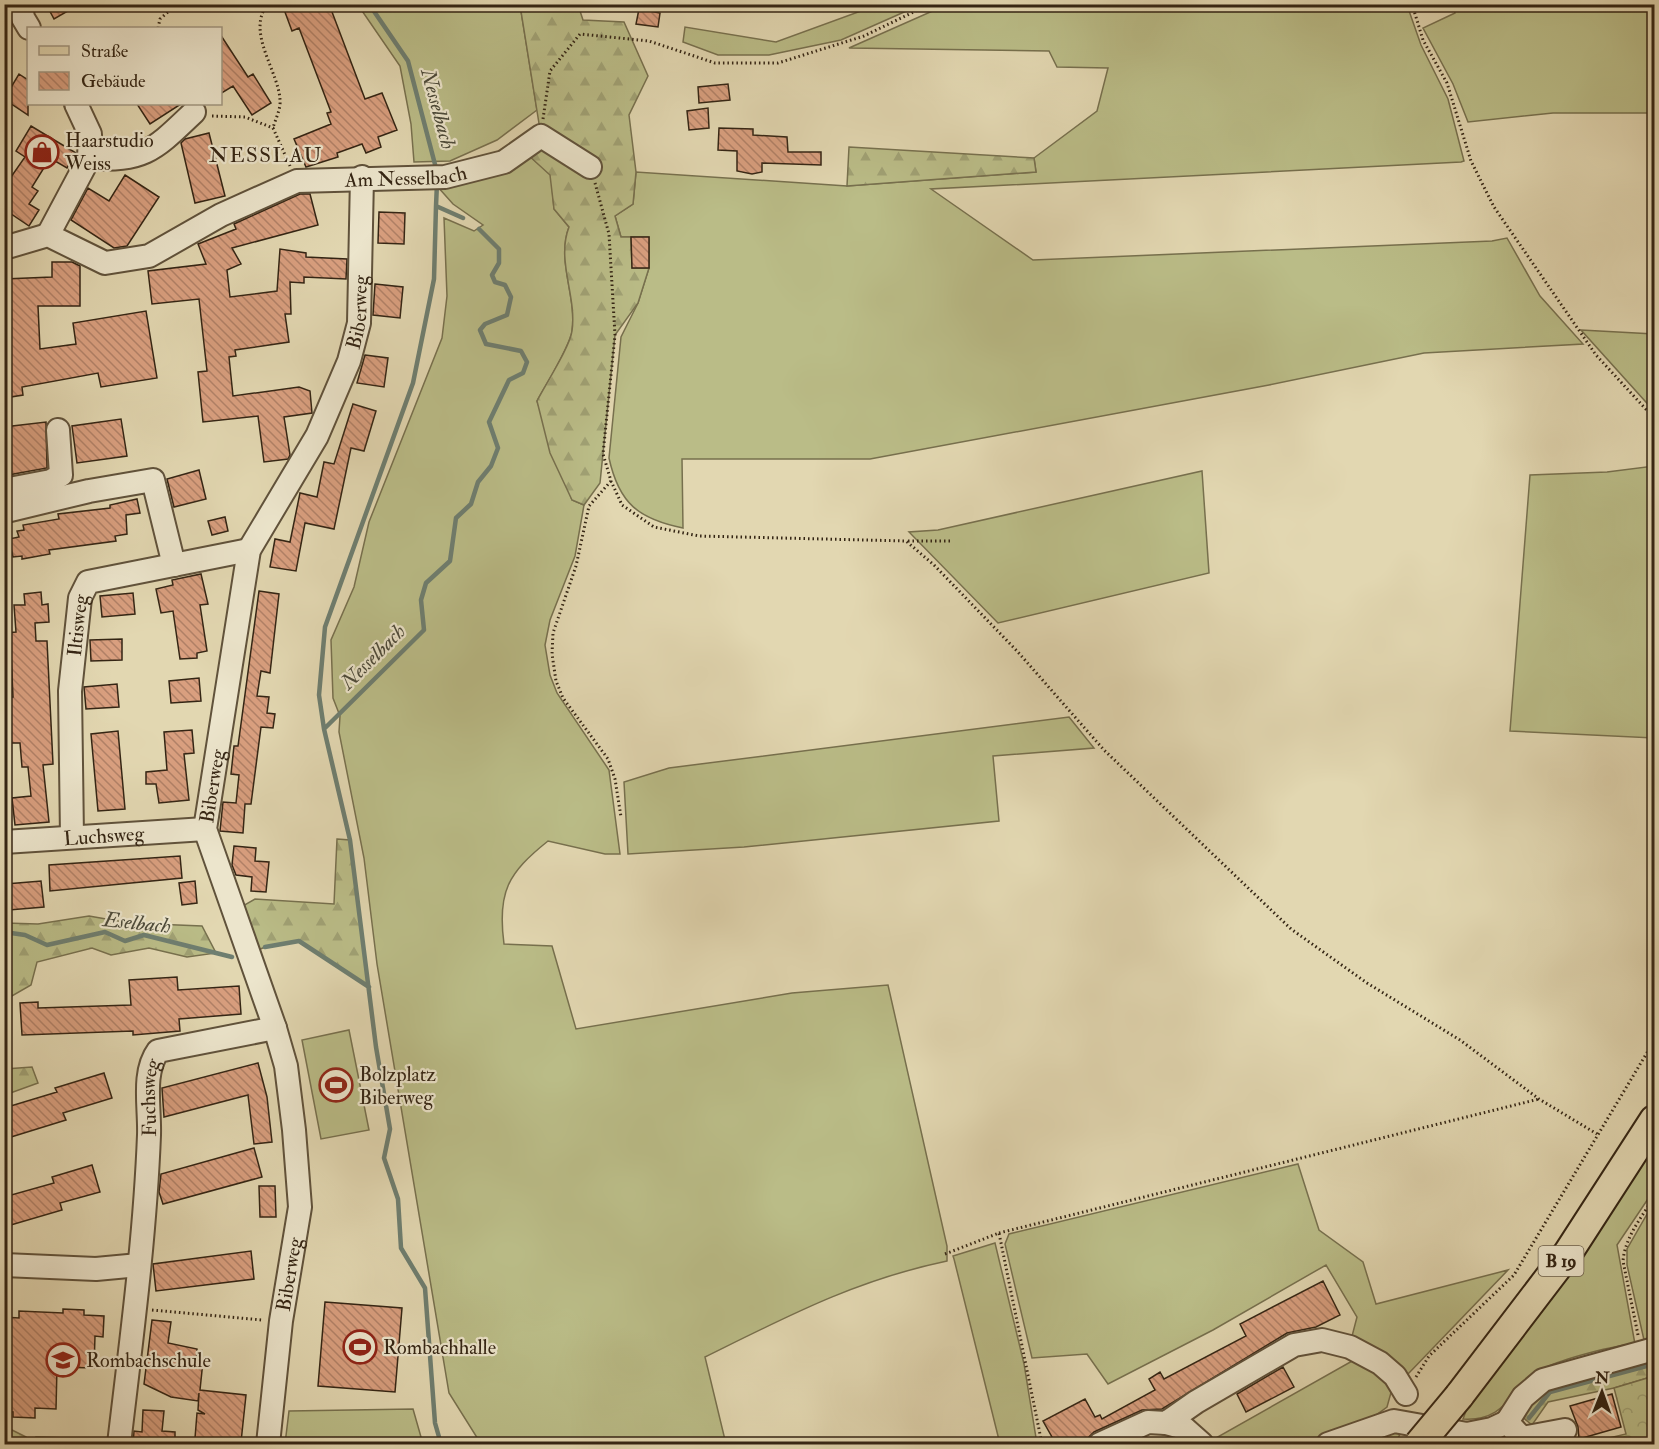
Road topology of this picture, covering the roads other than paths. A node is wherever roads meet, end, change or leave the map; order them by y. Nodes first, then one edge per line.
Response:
1 (21, 4) edge
2 (29, 27) edge
3 (76, 105) edge
4 (194, 112) road end
5 (89, 158) junction
6 (590, 167) road end
7 (362, 177) junction
8 (48, 235) junction
9 (4, 248) edge
10 (58, 430) dead end
11 (5, 501) edge
12 (249, 550) junction
13 (174, 565) junction
14 (205, 829) junction
15 (72, 837) junction
16 (4, 842) edge
17 (275, 1028) junction
18 (1654, 1120) edge
19 (4, 1265) edge
20 (139, 1265) junction
21 (1648, 1350) edge
22 (1406, 1394) road end
23 (1507, 1422) junction
24 (1166, 1423) junction
25 (1565, 1430) dead end
26 (119, 1444) edge
27 (268, 1444) edge
28 (1100, 1444) edge
29 (1202, 1444) edge
30 (1328, 1444) edge
31 (1419, 1444) edge

1 - 2 street
3 - 5 street
4 - 5 street
5 - 8 street
6 - 7 street, Am Nesselbach
7 - 8 street, Am Nesselbach
7 - 12 street, Biberweg
8 - 9 street
10 - 11 street
11 - 13 street
12 - 13 street, Iltisweg
12 - 14 street, Biberweg
13 - 15 street, Iltisweg
14 - 15 street, Luchsweg
14 - 17 street, Biberweg
15 - 16 street, Luchsweg
17 - 20 street, Fuchsweg
17 - 27 street, Biberweg
18 - 31 main road, B 19, bridge
19 - 20 street
20 - 26 street, Fuchsweg
21 - 23 street
22 - 24 street
23 - 25 street
23 - 30 street
24 - 28 street
24 - 29 street

